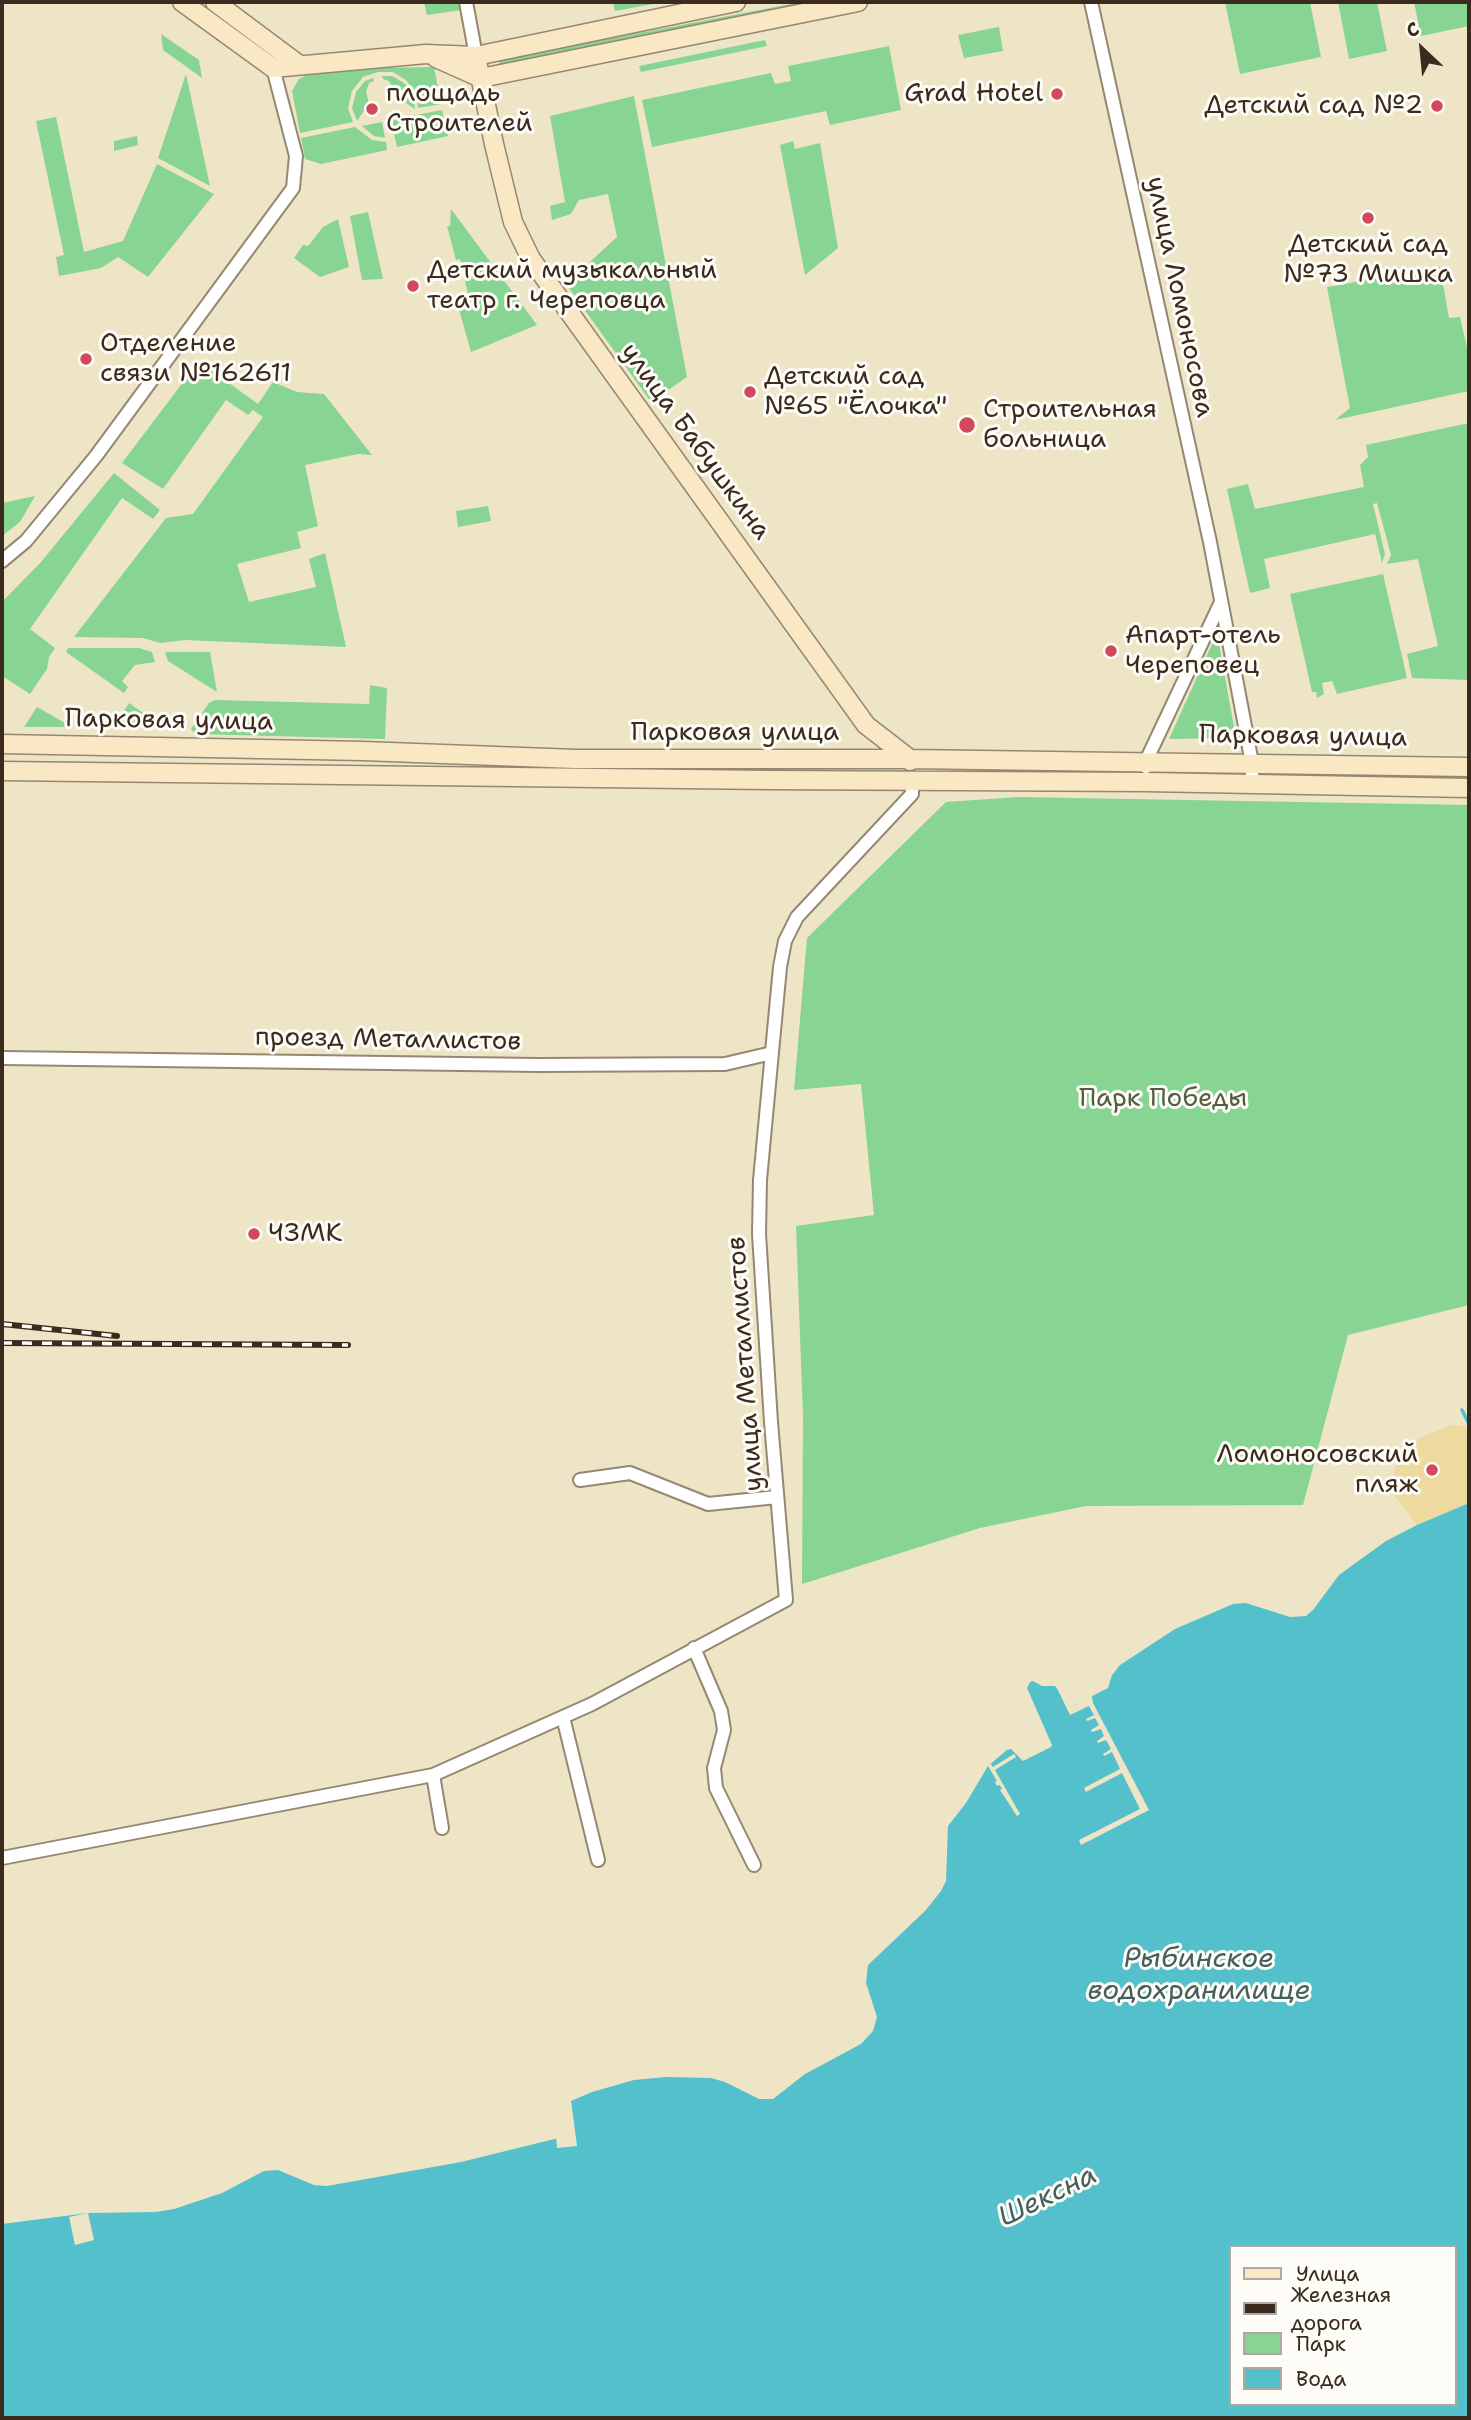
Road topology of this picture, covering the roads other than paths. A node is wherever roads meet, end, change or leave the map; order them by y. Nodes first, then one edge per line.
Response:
1 (181, 2) edge
2 (215, 2) edge
3 (466, 2) edge
4 (736, 2) edge
5 (858, 2) edge
6 (1091, 2) edge
7 (426, 54) junction
8 (476, 56) junction
9 (298, 64) junction
10 (273, 68) junction
11 (481, 78) junction
12 (2, 561) edge
13 (1221, 602) junction
14 (2, 744) edge
15 (910, 759) junction
16 (1146, 761) junction
17 (1252, 763) junction
18 (1469, 766) edge
19 (2, 771) edge
20 (912, 781) junction
21 (1146, 782) junction
22 (1252, 783) junction
23 (1469, 788) edge
24 (772, 1053) junction
25 (2, 1058) edge
26 (580, 1480) dead end
27 (776, 1497) junction
28 (694, 1648) junction
29 (563, 1717) junction
30 (433, 1775) junction
31 (442, 1828) dead end
32 (2, 1858) edge
33 (598, 1860) dead end
34 (754, 1865) dead end

1 - 10 main road
2 - 9 main road
3 - 8 street, улица Бабушкина
4 - 8 main road
5 - 11 main road
6 - 13 street, улица Ломоносова
7 - 8 main road
7 - 9 main road
7 - 11 main road
8 - 11 main road, улица Бабушкина
9 - 10 main road
10 - 12 street
11 - 15 main road, улица Бабушкина
13 - 16 street
13 - 17 street, улица Ломоносова
14 - 15 main road, Парковая улица
15 - 16 main road, Парковая улица
15 - 20 main road
16 - 17 main road, Парковая улица
16 - 21 street
17 - 18 main road, Парковая улица
17 - 22 street, улица Ломоносова
19 - 20 main road, Парковая улица
20 - 21 main road, Парковая улица
20 - 24 street, улица Металлистов
21 - 22 main road, Парковая улица
22 - 23 main road, Парковая улица
24 - 25 street, проезд Металлистов
24 - 27 street, улица Металлистов
26 - 27 street
27 - 28 street, улица Металлистов
28 - 29 street, улица Металлистов
28 - 34 street
29 - 30 street, улица Металлистов
29 - 33 street
30 - 31 street
30 - 32 street, улица Металлистов

